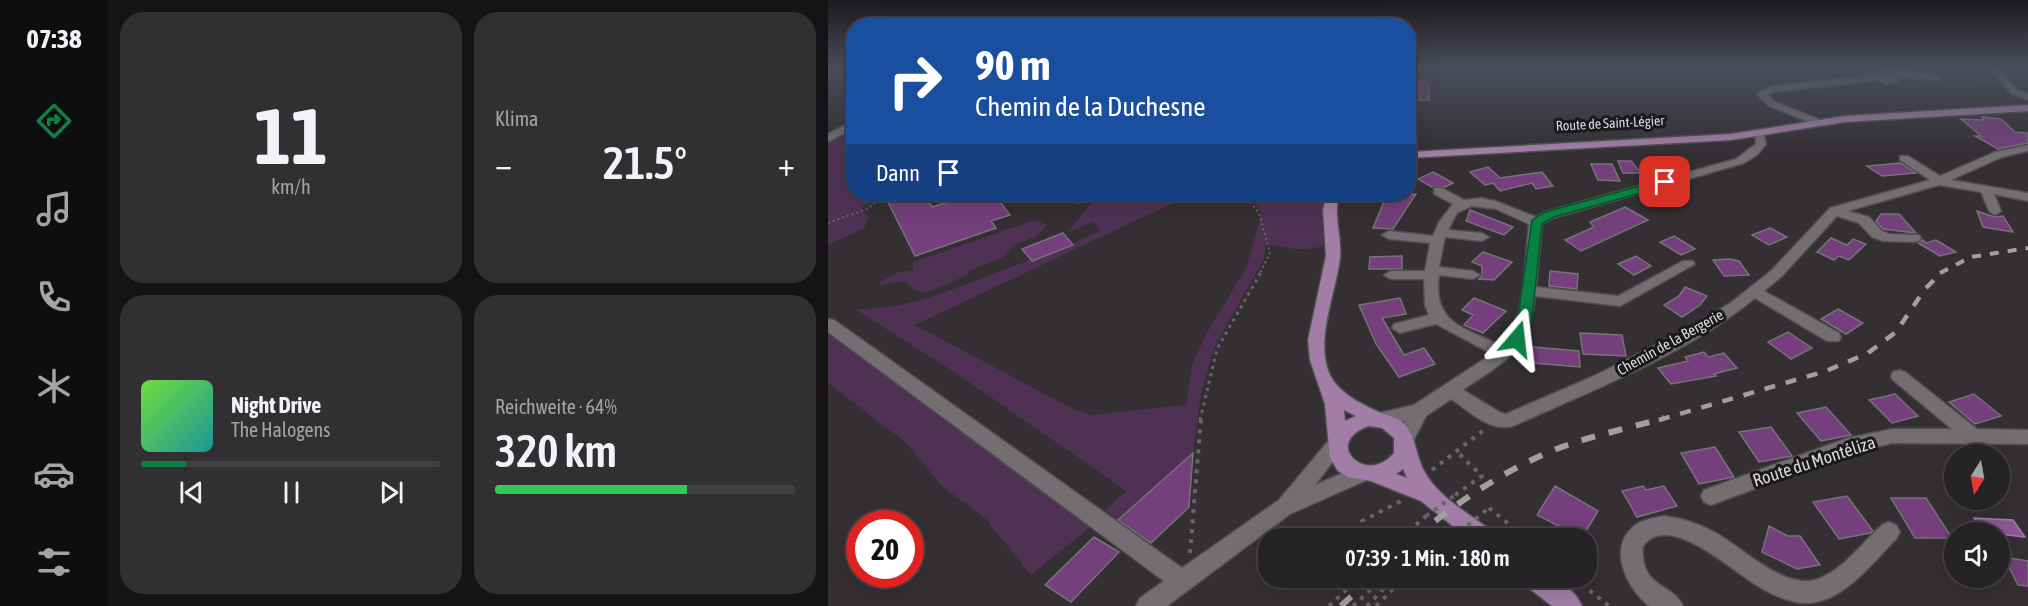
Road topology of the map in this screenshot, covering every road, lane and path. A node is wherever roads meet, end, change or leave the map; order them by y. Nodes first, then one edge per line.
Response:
1 (1764, 96) edge
2 (2028, 108) edge
3 (1819, 123) junction
4 (846, 128) edge
5 (1759, 134) junction
6 (828, 139) edge
7 (2028, 148) edge
8 (1416, 155) edge
9 (1904, 158) dead end
10 (1939, 181) junction
11 (1482, 189) dead end
12 (1986, 190) junction
13 (1438, 191) dead end
14 (2028, 197) edge
15 (877, 201) edge
16 (1250, 201) edge
17 (1331, 201) edge
18 (1488, 203) junction
19 (1462, 204) junction
20 (1833, 211) junction
21 (1995, 211) dead end
22 (828, 222) edge
23 (1536, 222) junction
24 (1389, 235) dead end
25 (1439, 237) junction
26 (1482, 237) dead end
27 (1914, 238) dead end
28 (1688, 264) dead end
29 (1432, 273) junction
30 (1391, 275) dead end
31 (1473, 275) dead end
32 (1528, 291) junction
33 (1754, 291) junction
34 (1438, 318) junction
35 (828, 324) edge
36 (1400, 328) dead end
37 (1833, 337) dead end
38 (1504, 354) junction
39 (1899, 376) dead end
40 (1329, 387) junction
41 (1449, 388) junction
42 (1419, 411) junction
43 (1379, 419) junction
44 (1497, 420) junction
45 (2028, 436) edge
46 (1974, 437) junction
47 (1338, 442) junction
48 (1405, 444) junction
49 (1456, 452) junction
50 (1368, 473) junction
51 (1427, 484) junction
52 (1711, 496) dead end
53 (1406, 499) dead end
54 (1283, 508) junction
55 (1367, 528) edge
56 (1412, 528) edge
57 (1465, 528) edge
58 (1473, 528) edge
59 (1514, 528) edge
60 (1889, 532) dead end
61 (1185, 579) junction
62 (1348, 588) edge
63 (1374, 588) edge
64 (1384, 588) edge
65 (1392, 588) edge
66 (1547, 588) edge
67 (1586, 588) edge
68 (1148, 606) edge
69 (1329, 606) edge
70 (1353, 606) edge
71 (1367, 606) edge
72 (1376, 606) edge
73 (1570, 606) edge
74 (1609, 606) edge
75 (1671, 606) edge

1 - 3 street
2 - 3 main road, Route de Saint-Légier
3 - 5 main road, Route de Saint-Légier
4 - 6 street
5 - 8 main road, Route de Saint-Légier
5 - 23 street
7 - 10 street
9 - 10 street
10 - 12 street
10 - 20 street
11 - 18 street
12 - 14 street
12 - 21 street
13 - 19 street
15 - 22 path
16 - 61 path
17 - 40 main road
18 - 19 street
18 - 23 street
19 - 25 street
20 - 27 street
20 - 33 street, Chemin de la Bergerie
23 - 32 street
24 - 25 street
25 - 26 street
25 - 29 street
28 - 32 street
29 - 30 street
29 - 31 street
29 - 34 street
32 - 38 street
33 - 37 street
33 - 44 street, Chemin de la Bergerie
34 - 36 street
34 - 38 street
35 - 61 street
38 - 41 street
39 - 46 street
40 - 43 main road
40 - 47 main road
41 - 42 street
41 - 44 street
42 - 43 street
42 - 48 street
43 - 47 main road
43 - 48 main road
44 - 49 path
45 - 46 street, Route du Montéliza
46 - 52 street, Route du Montéliza
47 - 50 main road
47 - 54 street
48 - 50 main road
48 - 51 main road
49 - 51 path
49 - 56 path, bridge
50 - 51 main road
50 - 54 street
51 - 58 main road
53 - 55 path
54 - 61 street
57 - 59 path, bridge
60 - 75 street
61 - 68 street
62 - 69 path
63 - 70 path
64 - 71 path
65 - 72 path
66 - 73 main road
67 - 74 path

